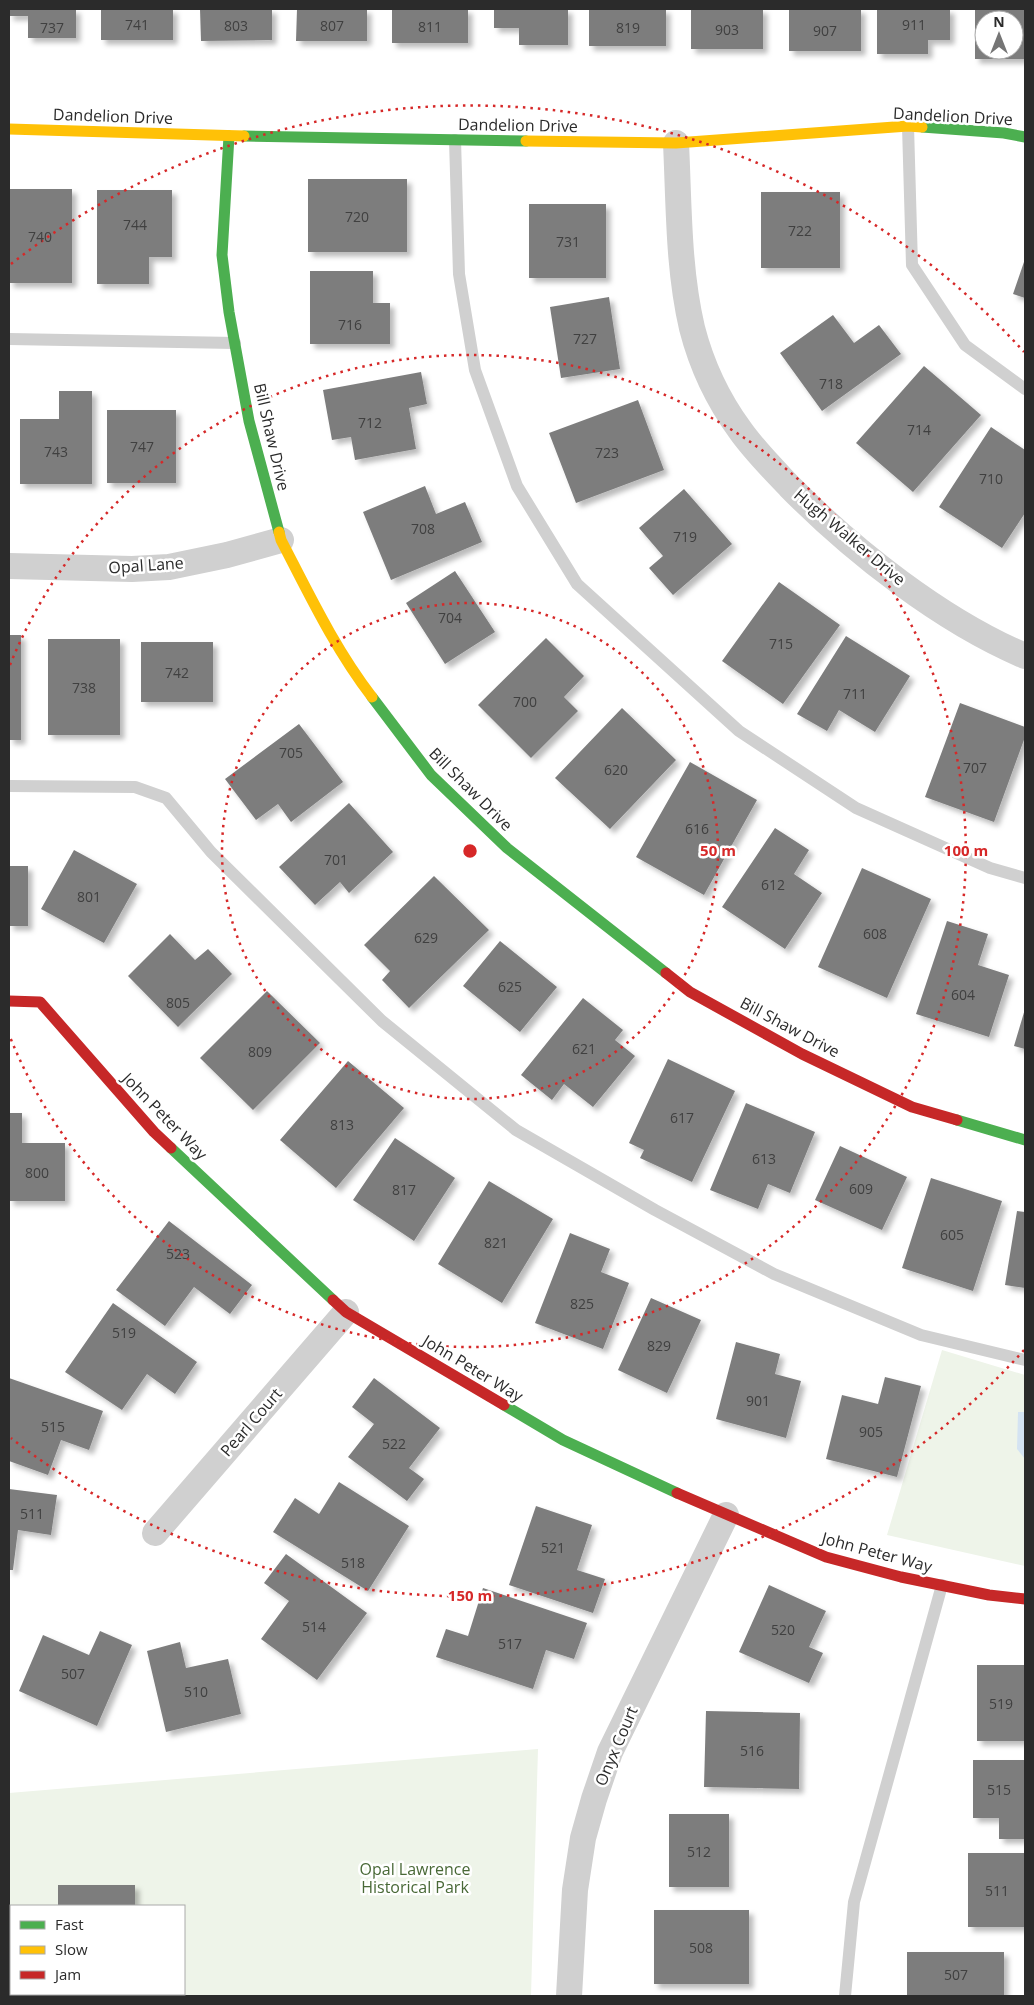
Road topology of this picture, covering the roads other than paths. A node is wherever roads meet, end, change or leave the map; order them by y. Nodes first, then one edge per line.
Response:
1 (908, 126) junction
2 (9, 129) edge
3 (229, 136) junction
4 (1025, 137) edge
5 (456, 140) junction
6 (676, 143) junction
7 (9, 339) edge
8 (235, 343) junction
9 (1025, 389) edge
10 (281, 540) junction
11 (9, 566) edge
12 (1025, 656) edge
13 (9, 786) edge
14 (1025, 878) edge
15 (9, 1001) edge
16 (1025, 1140) edge
17 (346, 1312) junction
18 (1025, 1360) edge
19 (726, 1515) junction
20 (155, 1533) dead end
21 (942, 1585) junction
22 (1025, 1599) edge
23 (568, 1996) edge
24 (845, 1996) edge

1 - 4 street, Dandelion Drive
1 - 6 street, Dandelion Drive
1 - 9 lane
2 - 3 street, Dandelion Drive
3 - 5 street, Dandelion Drive
3 - 8 street, Bill Shaw Drive
5 - 6 street, Dandelion Drive
5 - 14 lane
6 - 12 street, Hugh Walker Drive
7 - 8 lane
8 - 10 street, Bill Shaw Drive
10 - 11 street, Opal Lane
10 - 16 street, Bill Shaw Drive
13 - 18 lane
15 - 17 street, John Peter Way
17 - 19 street, John Peter Way
17 - 20 street, Pearl Court
19 - 21 street, John Peter Way
19 - 23 street, Onyx Court
21 - 22 street, John Peter Way
21 - 24 lane

